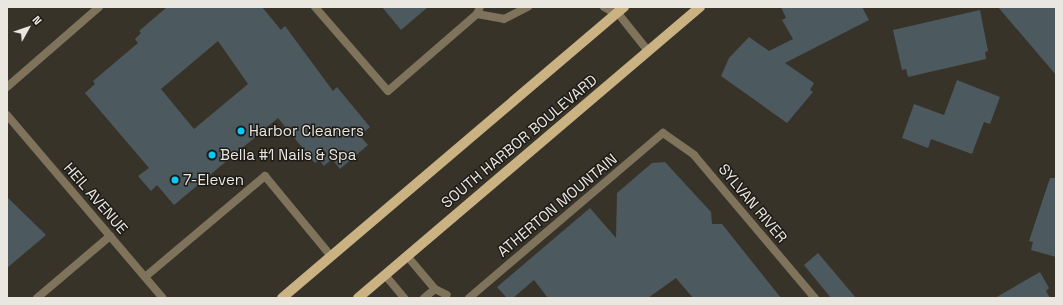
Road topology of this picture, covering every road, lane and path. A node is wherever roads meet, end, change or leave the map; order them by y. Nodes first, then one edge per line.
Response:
1 (100, 7) edge
2 (315, 7) edge
3 (528, 7) edge
4 (604, 7) edge
5 (700, 7) edge
6 (618, 9) edge
7 (479, 10) edge
8 (648, 51) junction
9 (7, 87) edge
10 (7, 115) edge
11 (663, 133) joint
12 (110, 236) junction
13 (331, 256) junction
14 (406, 256) junction
15 (384, 275) junction
16 (145, 277) junction
17 (435, 289) junction
18 (447, 295) dead end
19 (37, 298) edge
20 (163, 298) edge
21 (282, 298) edge
22 (358, 298) edge
23 (404, 298) edge
24 (424, 298) edge
25 (469, 298) edge
26 (815, 298) edge

1 - 9 street
2 - 7 street
3 - 7 street
4 - 6 street
5 - 8 main road, SOUTH HARBOR BOULEVARD
6 - 8 street
6 - 13 main road
8 - 14 main road, SOUTH HARBOR BOULEVARD
10 - 12 street, HEIL AVENUE
11 - 25 street, ATHERTON MOUNTAIN
11 - 26 street, SYLVAN RIVER
12 - 16 street, HEIL AVENUE
12 - 19 street
13 - 16 street
13 - 21 main road
14 - 15 main road, SOUTH HARBOR BOULEVARD
14 - 17 street
15 - 22 main road, SOUTH HARBOR BOULEVARD
15 - 23 street
16 - 20 street, HEIL AVENUE
17 - 18 street
17 - 24 street

